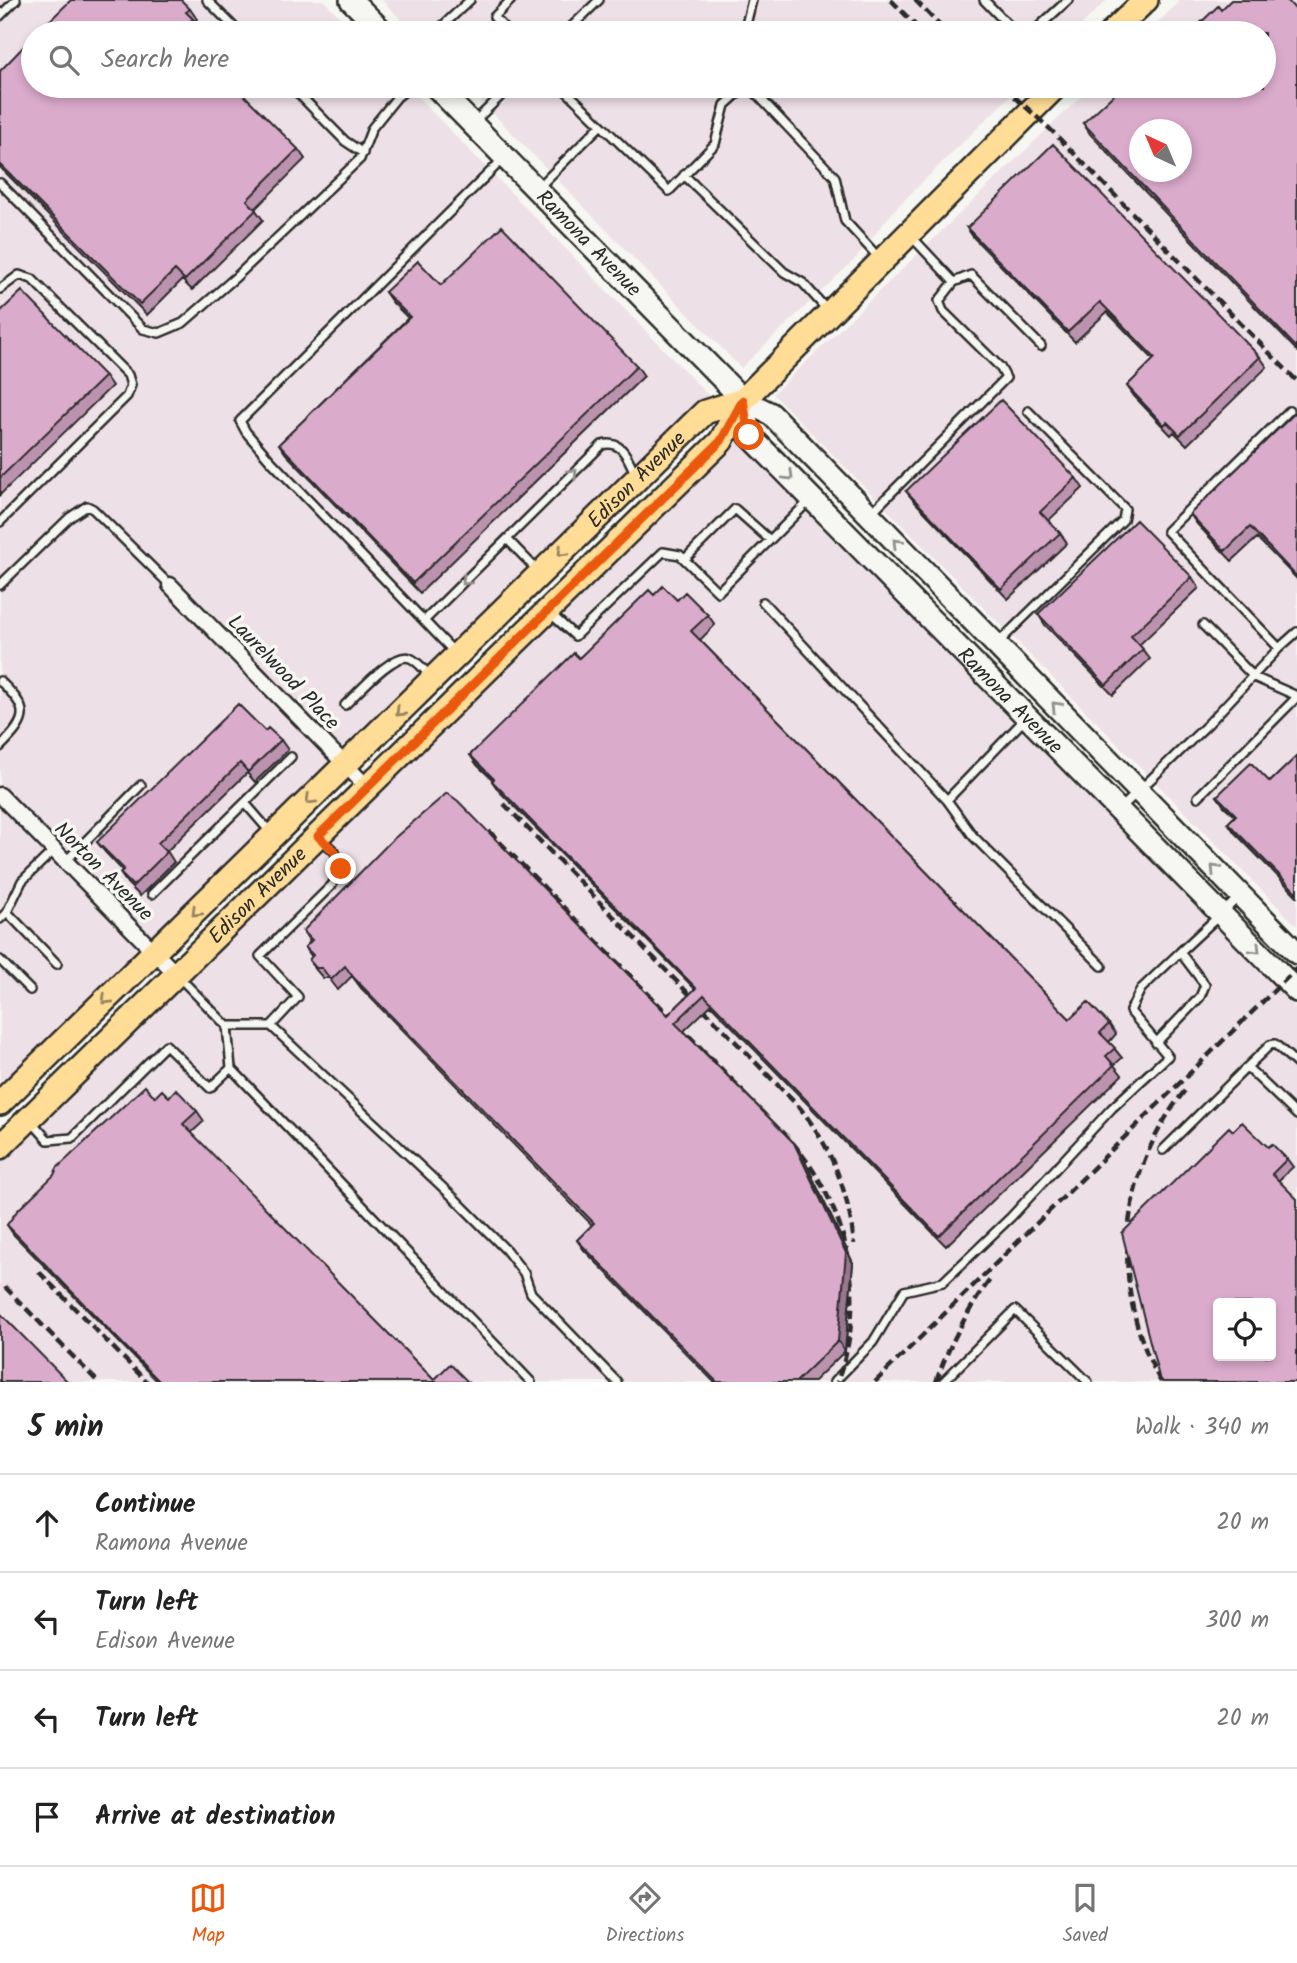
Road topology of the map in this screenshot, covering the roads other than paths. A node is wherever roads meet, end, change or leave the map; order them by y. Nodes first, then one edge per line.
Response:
1 (16, 0) edge
2 (207, 0) edge
3 (351, 0) edge
4 (470, 0) edge
5 (511, 0) edge
6 (599, 0) edge
7 (752, 0) edge
8 (984, 0) edge
9 (1068, 0) edge
10 (1146, 0) edge
11 (0, 16) edge
12 (228, 21) edge
13 (372, 21) edge
14 (448, 21) edge
15 (498, 21) edge
16 (577, 21) edge
17 (747, 21) edge
18 (1004, 21) edge
19 (1045, 21) edge
20 (1124, 21) edge
21 (303, 98) edge
22 (396, 98) edge
23 (447, 98) edge
24 (498, 98) edge
25 (573, 98) edge
26 (733, 98) edge
27 (759, 98) edge
28 (1037, 98) edge
29 (472, 123) junction
30 (601, 125) junction
31 (363, 153) junction
32 (505, 157) junction
33 (684, 175) junction
34 (0, 183) edge
35 (537, 189) junction
36 (908, 233) junction
37 (881, 261) junction
38 (954, 282) junction
39 (0, 289) edge
40 (830, 313) junction
41 (1041, 346) dead end
42 (743, 400) junction
43 (1028, 411) dead end
44 (1290, 411) dead end
45 (638, 478) junction
46 (812, 499) junction
47 (869, 515) junction
48 (0, 522) edge
49 (507, 539) junction
50 (770, 540) junction
51 (685, 559) junction
52 (540, 574) junction
53 (0, 585) edge
54 (170, 585) joint
55 (763, 602) dead end
56 (548, 611) junction
57 (424, 621) junction
58 (1203, 625) dead end
59 (1297, 632) edge
60 (996, 645) junction
61 (1279, 648) junction
62 (457, 655) junction
63 (485, 672) junction
64 (1254, 677) junction
65 (433, 679) junction
66 (0, 681) edge
67 (1297, 696) edge
68 (345, 705) dead end
69 (1027, 717) junction
70 (0, 747) edge
71 (291, 757) dead end
72 (345, 765) junction
73 (141, 785) dead end
74 (368, 788) junction
75 (1139, 791) junction
76 (1198, 797) dead end
77 (947, 800) junction
78 (2, 802) edge
79 (244, 803) junction
80 (1119, 810) junction
81 (274, 836) junction
82 (318, 836) junction
83 (54, 850) junction
84 (65, 861) junction
85 (152, 894) dead end
86 (1240, 895) junction
87 (7, 912) junction
88 (1221, 914) junction
89 (0, 919) edge
90 (1180, 952) junction
91 (155, 953) junction
92 (1297, 953) edge
93 (0, 960) edge
94 (57, 964) dead end
95 (1102, 966) dead end
96 (177, 975) junction
97 (30, 990) dead end
98 (1297, 990) edge
99 (227, 1026) junction
100 (271, 1026) junction
101 (1156, 1043) junction
102 (1297, 1065) edge
103 (1247, 1067) junction
104 (231, 1068) junction
105 (0, 1103) edge
106 (1296, 1116) edge
107 (29, 1119) junction
108 (0, 1147) edge
109 (1163, 1150) dead end
110 (531, 1382) edge
111 (617, 1382) edge
112 (834, 1382) edge
113 (943, 1382) edge
114 (1088, 1382) edge

1 - 11 lane
2 - 12 lane
3 - 13 main road
4 - 14 lane
5 - 15 lane
6 - 16 lane
7 - 17 lane
8 - 18 lane
9 - 19 lane
10 - 20 main road
21 - 31 lane
22 - 31 lane
23 - 29 main road, Ramona Avenue
24 - 29 lane
25 - 30 lane
26 - 33 lane
27 - 37 lane
28 - 36 main road, Edison Avenue
29 - 32 main road, Ramona Avenue
30 - 33 lane
30 - 35 lane
31 - 34 lane
32 - 35 main road, Ramona Avenue
32 - 57 lane
33 - 40 lane
35 - 42 main road, Ramona Avenue
36 - 37 main road, Edison Avenue
36 - 38 lane
37 - 40 main road, Edison Avenue
38 - 41 lane
38 - 47 lane
39 - 48 lane
40 - 42 main road, Edison Avenue
42 - 45 main road, Edison Avenue
42 -> 46 main road, Ramona Avenue
42 - 47 main road, Ramona Avenue
42 - 56 main road, Edison Avenue
43 - 60 lane
44 - 61 lane
49 -> 45 lane
45 -> 52 main road, Edison Avenue
46 - 50 lane
46 - 69 main road, Ramona Avenue
60 -> 47 main road, Ramona Avenue
49 - 52 lane
49 -> 57 lane
50 - 51 lane
50 - 51 lane
51 - 56 lane
52 - 62 main road, Edison Avenue
52 - 63 main road
53 - 54 lane
54 - 72 street, Laurelwood Place
55 - 77 lane
56 - 63 main road, Edison Avenue
57 - 62 lane
58 - 64 lane
59 - 61 lane
75 -> 60 main road, Ramona Avenue
61 - 64 lane
62 - 65 main road, Edison Avenue
63 - 74 main road, Edison Avenue
64 - 67 lane
64 - 75 lane
65 - 68 lane
65 -> 72 main road, Edison Avenue
66 - 70 lane
67 - 76 lane
69 - 77 lane
69 - 80 main road, Ramona Avenue
71 - 79 lane
72 - 74 street, Laurelwood Place
72 -> 81 main road, Edison Avenue
73 - 84 lane
74 - 82 main road, Edison Avenue
75 - 80 lane
86 -> 75 main road, Ramona Avenue
77 - 95 lane
78 - 83 street, Norton Avenue
79 - 81 lane
79 - 85 lane
80 - 88 main road, Ramona Avenue
81 -> 91 main road, Edison Avenue
82 - 96 main road, Edison Avenue
82 - 100 lane
83 - 84 street, Norton Avenue
83 - 87 lane
84 - 91 street, Norton Avenue
86 - 88 lane
86 - 92 main road, Ramona Avenue
87 - 89 lane
87 - 94 lane
88 - 90 lane
88 -> 98 main road, Ramona Avenue
90 - 101 lane
90 - 101 lane
91 - 96 street, Norton Avenue
91 -> 105 main road, Edison Avenue
93 - 97 lane
96 - 99 lane
96 - 107 main road, Edison Avenue
99 - 100 lane
99 - 104 lane
100 - 111 lane
101 - 112 lane
102 - 103 lane
103 - 106 lane
103 - 109 lane
104 - 107 lane
104 - 110 lane
107 - 108 main road, Edison Avenue
113 - 114 lane

